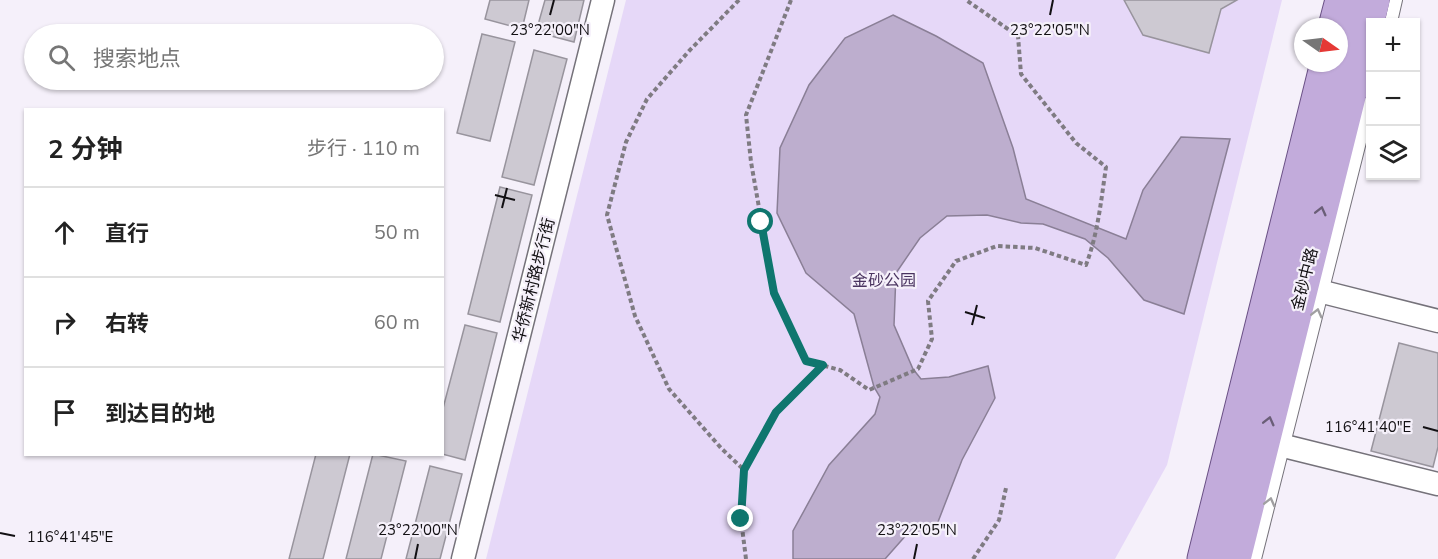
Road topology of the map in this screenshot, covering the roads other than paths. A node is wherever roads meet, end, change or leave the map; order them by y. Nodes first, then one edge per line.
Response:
1 (603, 0) edge
2 (1342, 0) edge
3 (1373, 0) edge
4 (1396, 0) edge
5 (1337, 18) edge
6 (1392, 18) edge
7 (1324, 72) edge
8 (1366, 122) edge
9 (1323, 291) junction
10 (1438, 321) edge
11 (1284, 446) junction
12 (1438, 484) edge
13 (463, 559) edge
14 (1204, 559) edge
15 (1234, 559) edge
16 (1256, 559) edge

1 - 13 street, 华侨新村路步行街
2 - 5 main road
15 -> 3 main road, 金砂中路
4 - 6 lane
7 - 14 main road, 金砂中路
8 - 9 lane
9 - 10 street
11 -> 9 lane
11 - 12 street
16 -> 11 lane

